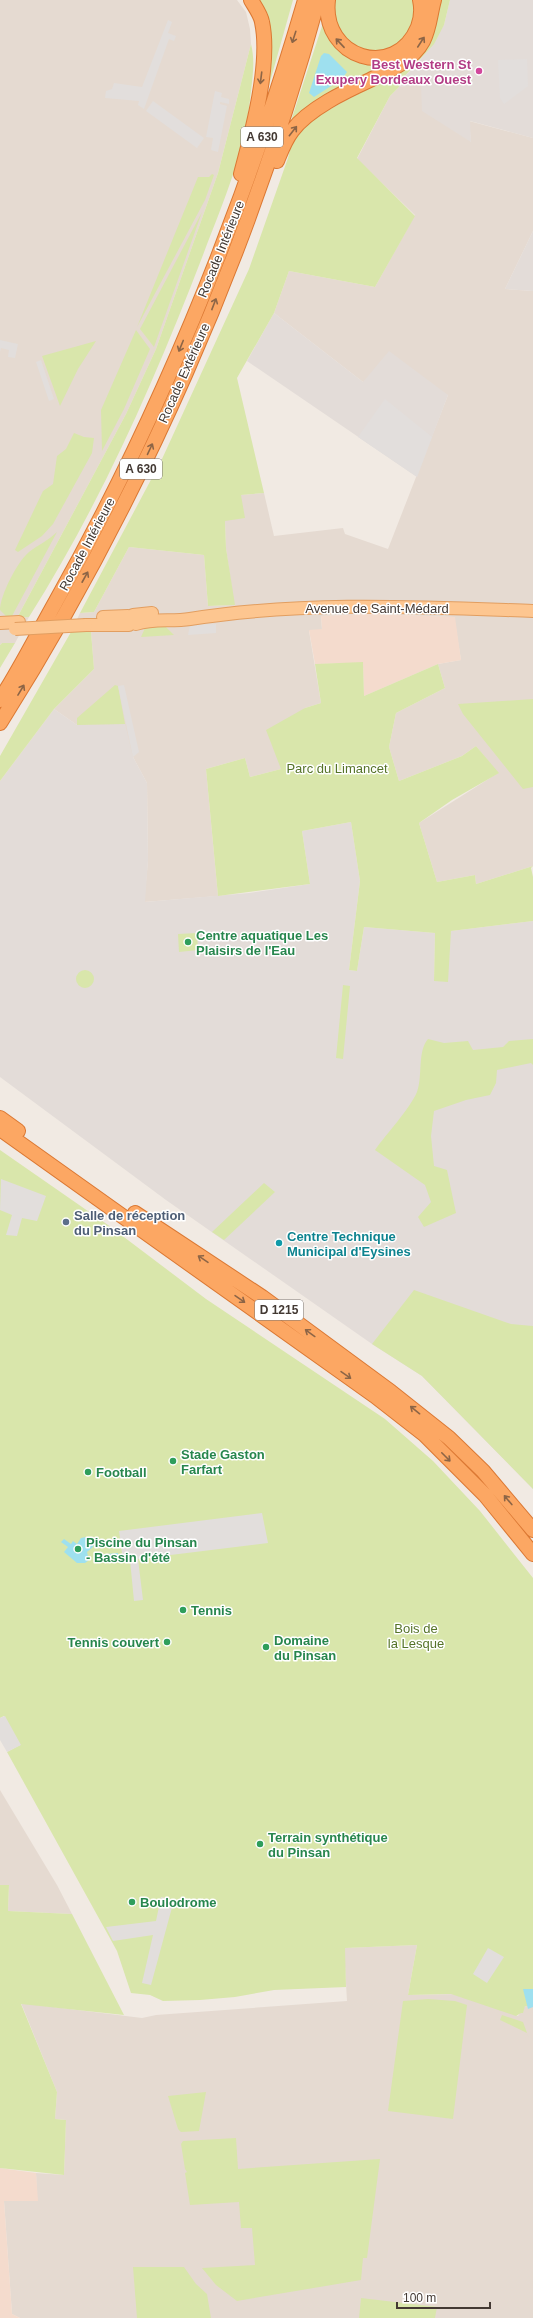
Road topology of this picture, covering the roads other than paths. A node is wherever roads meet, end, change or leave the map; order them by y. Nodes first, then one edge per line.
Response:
1 (251, 0) edge
2 (305, 0) edge
3 (318, 0) edge
4 (328, 0) edge
5 (430, 1) edge
6 (254, 201) junction
7 (212, 271) junction
8 (533, 611) edge
9 (0, 623) edge
10 (17, 626) junction
11 (0, 630) edge
12 (12, 679) junction
13 (0, 688) edge
14 (0, 700) edge
15 (0, 723) edge
16 (0, 1121) edge
17 (533, 1530) edge
18 (533, 1554) edge

1 -> 7 highway
2 -> 7 highway, Rocade Intérieure / A 630
3 - 6 highway, Rocade Extérieure / A 630
5 -> 4 highway
6 -> 5 highway
15 -> 6 highway, Rocade Extérieure / A 630
7 -> 12 highway, Rocade Intérieure / A 630
8 - 10 main road, Avenue de Saint-Médard, bridge
9 - 10 main road, Avenue de Saint-Médard
10 - 11 main road, Avenue de Saint-Médard
12 - 13 highway
12 - 14 highway, Rocade Intérieure / A 630
17 -> 16 highway, D 1215
16 -> 18 highway, D 1215

